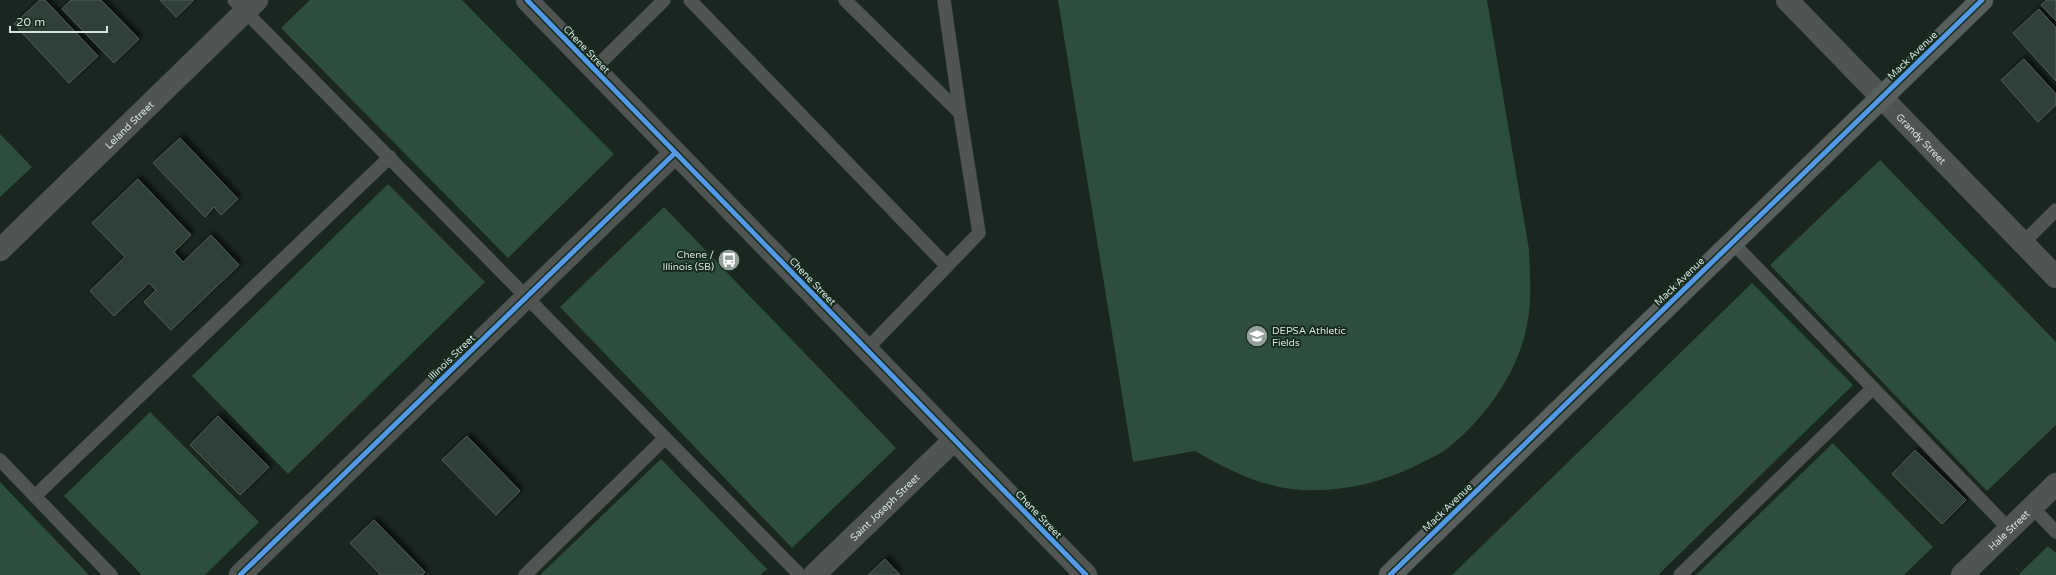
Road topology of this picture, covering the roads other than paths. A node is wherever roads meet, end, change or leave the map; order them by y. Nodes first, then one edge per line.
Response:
1 (527, 0) edge
2 (664, 0) edge
3 (690, 0) edge
4 (845, 0) edge
5 (944, 0) edge
6 (1787, 0) edge
7 (1982, 0) edge
8 (246, 4) edge
9 (594, 69) junction
10 (1881, 97) junction
11 (960, 113) junction
12 (675, 153) junction
13 (390, 157) junction
14 (2056, 210) edge
15 (1732, 242) junction
16 (2023, 243) junction
17 (0, 250) edge
18 (947, 266) junction
19 (2056, 277) edge
20 (528, 296) junction
21 (866, 350) junction
22 (1873, 388) junction
23 (665, 438) junction
24 (954, 440) junction
25 (0, 460) edge
26 (2056, 484) edge
27 (35, 496) junction
28 (2032, 507) junction
29 (2009, 530) junction
30 (2056, 532) edge
31 (111, 575) edge
32 (240, 575) edge
33 (525, 575) edge
34 (800, 575) edge
35 (814, 575) edge
36 (1086, 575) edge
37 (1390, 575) edge
38 (1680, 575) edge
39 (1962, 575) edge

1 - 9 street, Chene Street
2 - 9 lane
3 - 18 lane
4 - 11 lane
5 - 11 lane
6 - 10 street, Grandy Street
7 - 10 main road, Mack Avenue
8 - 13 lane
8 - 17 street, Leland Street
9 - 12 street, Chene Street
10 - 15 main road, Mack Avenue
10 - 16 street, Grandy Street
11 - 18 lane
12 - 20 street, Illinois Street
12 - 21 street, Chene Street
13 - 20 lane
13 - 27 lane
14 - 16 lane
15 - 22 lane
15 - 37 main road, Mack Avenue
16 - 19 street, Grandy Street
18 - 21 lane
20 - 23 lane
20 - 32 street, Illinois Street
21 - 24 street, Chene Street
22 - 29 lane
22 - 38 lane
23 - 33 lane
23 - 34 lane
24 - 35 street, Saint Joseph Street
24 - 36 street, Chene Street
25 - 27 lane
26 - 28 street, Hale Street
27 - 31 lane
28 - 29 street, Hale Street
28 - 30 lane
29 - 39 street, Hale Street

